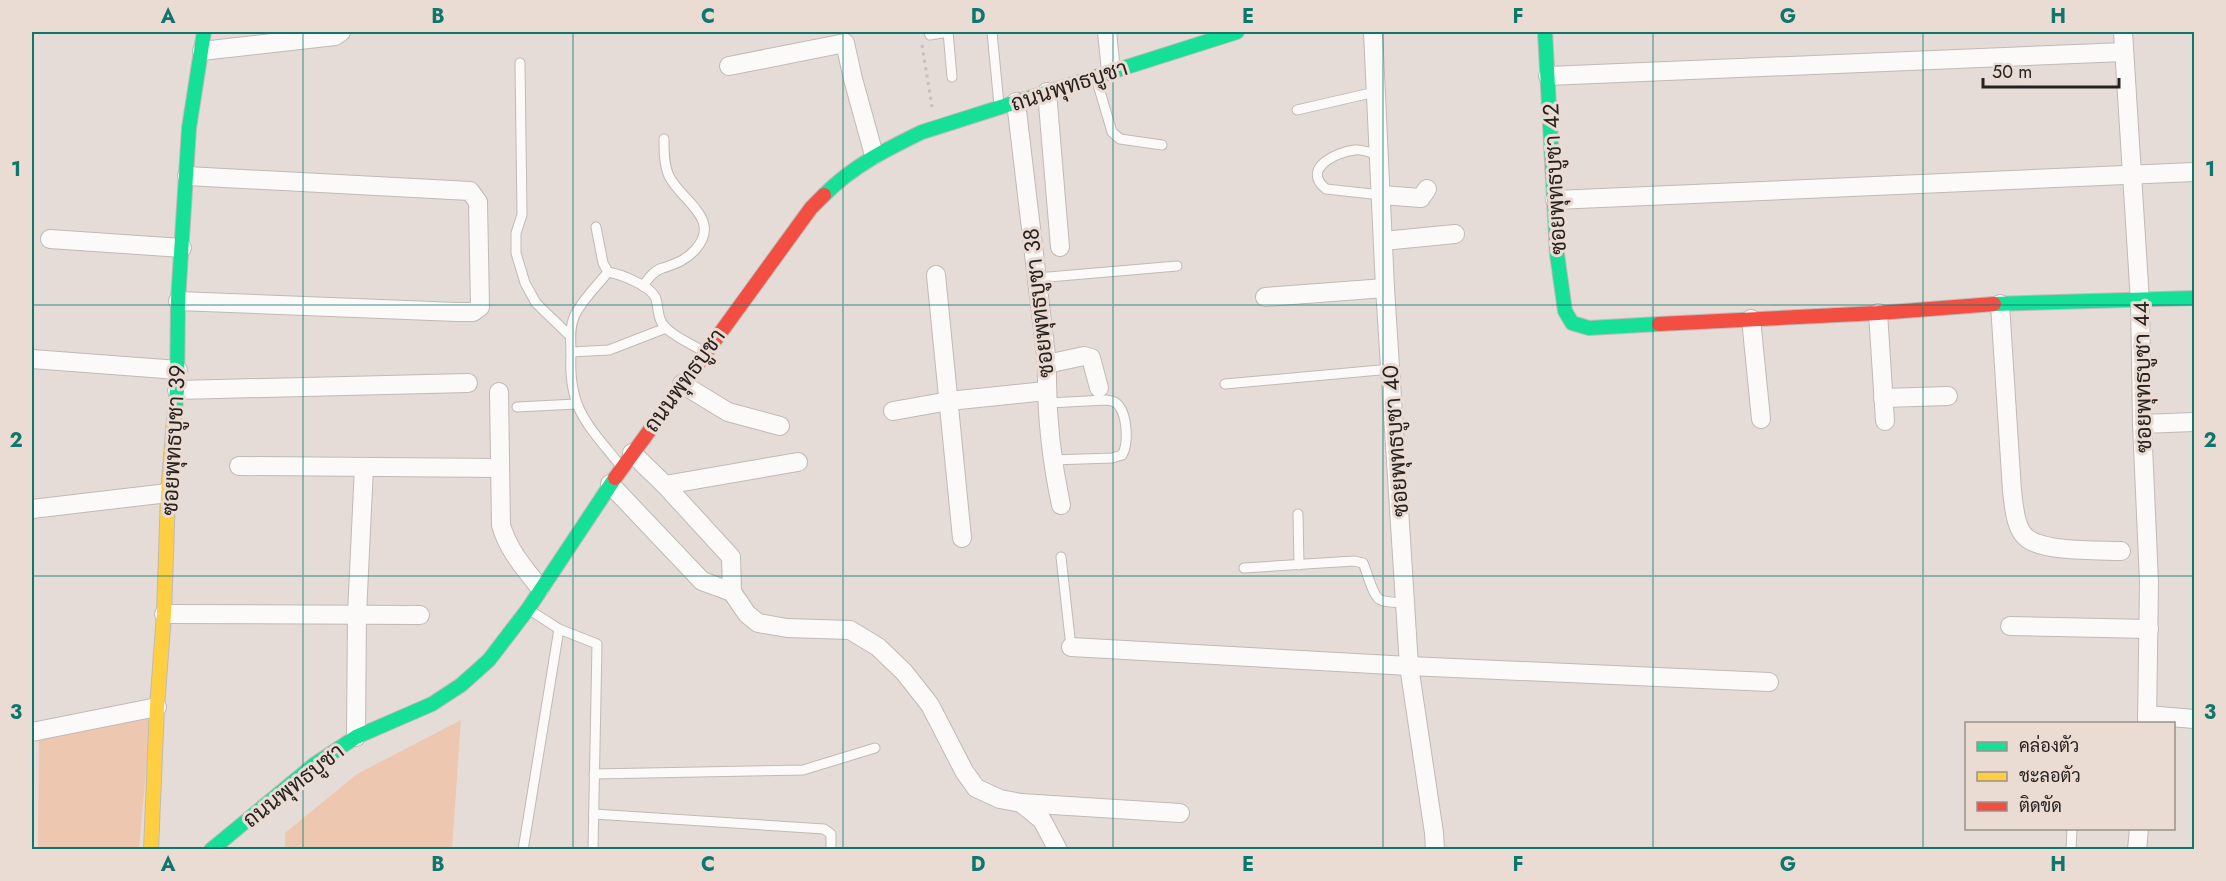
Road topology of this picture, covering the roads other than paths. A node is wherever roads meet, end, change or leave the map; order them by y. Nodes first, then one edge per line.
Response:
1 (204, 32) edge
2 (341, 32) edge
3 (929, 32) edge
4 (951, 32) edge
5 (992, 32) edge
6 (1107, 32) edge
7 (1236, 32) edge
8 (1373, 32) edge
9 (1545, 32) edge
10 (2123, 32) edge
11 (1209, 36) edge
12 (844, 37) edge
13 (202, 51) junction
14 (2124, 52) junction
15 (520, 63) dead end
16 (729, 66) dead end
17 (1103, 73) junction
18 (1548, 76) junction
19 (952, 77) dead end
20 (1047, 92) junction
21 (1375, 92) junction
22 (1007, 104) junction
23 (1297, 110) dead end
24 (664, 139) dead end
25 (1162, 145) dead end
26 (874, 155) junction
27 (1378, 155) junction
28 (2194, 172) edge
29 (187, 176) junction
30 (2133, 176) junction
31 (1427, 189) dead end
32 (1381, 195) junction
33 (1556, 200) junction
34 (596, 227) dead end
35 (1455, 234) dead end
36 (50, 238) dead end
37 (1383, 240) junction
38 (1060, 247) dead end
39 (182, 248) junction
40 (1177, 266) dead end
41 (608, 272) junction
42 (936, 275) dead end
43 (1037, 278) junction
44 (643, 286) junction
45 (1385, 288) junction
46 (1265, 297) dead end
47 (2194, 298) edge
48 (178, 301) junction
49 (2140, 301) junction
50 (2000, 304) junction
51 (1878, 313) junction
52 (1751, 319) junction
53 (666, 328) junction
54 (569, 334) junction
55 (571, 352) junction
56 (705, 352) junction
57 (32, 359) edge
58 (1047, 364) junction
59 (1390, 369) junction
60 (178, 370) junction
61 (468, 382) dead end
62 (682, 384) junction
63 (1225, 384) dead end
64 (1099, 388) dead end
65 (177, 390) junction
66 (499, 392) dead end
67 (1948, 396) dead end
68 (1047, 397) junction
69 (1883, 398) junction
70 (949, 401) junction
71 (576, 405) junction
72 (517, 407) dead end
73 (893, 411) dead end
74 (1761, 419) dead end
75 (1885, 421) dead end
76 (2194, 422) edge
77 (2142, 424) junction
78 (780, 426) dead end
79 (627, 460) junction
80 (1052, 460) junction
81 (798, 462) dead end
82 (239, 466) dead end
83 (364, 467) junction
84 (500, 468) junction
85 (610, 483) junction
86 (665, 485) junction
87 (168, 493) junction
88 (1062, 505) dead end
89 (32, 509) edge
90 (1299, 514) dead end
91 (962, 538) dead end
92 (2121, 551) dead end
93 (1062, 557) dead end
94 (1299, 565) junction
95 (1244, 568) dead end
96 (540, 588) junction
97 (732, 592) junction
98 (1405, 603) junction
99 (528, 609) junction
100 (164, 614) junction
101 (357, 614) junction
102 (420, 615) dead end
103 (2010, 626) dead end
104 (559, 629) junction
105 (2149, 629) junction
106 (1071, 647) joint
107 (1409, 666) junction
108 (1769, 682) dead end
109 (157, 706) junction
110 (2147, 719) edge
111 (2194, 719) edge
112 (32, 732) edge
113 (356, 737) junction
114 (875, 748) dead end
115 (594, 774) junction
116 (1022, 804) junction
117 (1179, 813) dead end
118 (594, 814) junction
119 (2072, 830) edge
120 (2139, 830) edge
121 (151, 849) edge
122 (211, 849) edge
123 (523, 849) edge
124 (593, 849) edge
125 (831, 849) edge
126 (1058, 849) edge
127 (1435, 849) edge
128 (2071, 849) edge
129 (2137, 849) edge

1 - 13 street, ซอยพุทธบูชา 39
2 - 13 street
3 - 4 lane
4 - 19 lane
5 - 22 lane
6 - 17 street
7 - 11 street, ถนนพุทธบูชา
8 - 21 street, ซอยพุทธบูชา 40
9 - 18 street, ซอยพุทธบูชา 42
10 - 14 street, ซอยพุทธบูชา 44
11 - 17 street, ถนนพุทธบูชา
12 - 16 street
12 - 26 street
13 - 29 street, ซอยพุทธบูชา 39
14 - 18 street
14 - 30 street, ซอยพุทธบูชา 44
15 - 54 lane
17 - 20 street, ถนนพุทธบูชา
17 - 25 lane
18 - 33 street, ซอยพุทธบูชา 42
20 - 22 street, ถนนพุทธบูชา
20 - 38 street
21 - 23 lane
21 - 27 street, ซอยพุทธบูชา 40
22 - 26 street, ถนนพุทธบูชา
22 - 43 street, ซอยพุทธบูชา 38
24 - 44 lane
26 - 56 street, ถนนพุทธบูชา
27 - 32 street, ซอยพุทธบูชา 40
27 - 32 lane
28 - 30 street
29 - 39 street, ซอยพุทธบูชา 39
29 - 48 street
30 - 33 street
30 - 49 street, ซอยพุทธบูชา 44
31 - 32 street
32 - 37 street, ซอยพุทธบูชา 40
33 - 52 street, ซอยพุทธบูชา 42
34 - 41 lane
35 - 37 street
36 - 39 street
37 - 45 street, ซอยพุทธบูชา 40
39 - 48 street, ซอยพุทธบูชา 39
40 - 43 lane
41 - 44 lane
41 - 54 lane
42 - 70 street
43 - 58 street, ซอยพุทธบูชา 38
44 - 53 lane
45 - 46 street
45 - 59 street, ซอยพุทธบูชา 40
47 - 49 street
48 - 60 street, ซอยพุทธบูชา 39
49 - 50 street
49 - 77 street, ซอยพุทธบูชา 44
50 - 51 street
50 - 92 street
51 - 52 street
51 - 69 street
52 - 74 street
53 - 55 lane
53 - 56 lane
54 - 55 lane
55 - 71 lane
56 - 62 street, ถนนพุทธบูชา
57 - 60 street
58 - 64 street
58 - 68 street, ซอยพุทธบูชา 38
59 - 63 lane
59 - 98 street, ซอยพุทธบูชา 40
60 - 65 street, ซอยพุทธบูชา 39
61 - 65 street
62 - 78 street
62 - 79 street, ถนนพุทธบูชา
65 - 87 street, ซอยพุทธบูชา 39
66 - 84 street
67 - 69 street
68 - 70 street
68 - 80 street, ซอยพุทธบูชา 38
68 - 80 lane
69 - 75 street
70 - 73 street
70 - 91 street
71 - 72 lane
71 - 79 lane
76 - 77 street
77 - 105 street, ซอยพุทธบูชา 44
79 - 85 street, ถนนพุทธบูชา
79 - 86 street
80 - 88 street, ซอยพุทธบูชา 38
81 - 86 street
82 - 83 street
83 - 84 street
83 - 101 street
84 - 96 street
85 - 96 street, ถนนพุทธบูชา
85 - 97 street
86 - 97 street
87 - 89 street
87 - 100 street, ซอยพุทธบูชา 39
90 - 94 lane
93 - 106 lane
94 - 95 lane
94 - 98 lane
96 - 99 street, ถนนพุทธบูชา
97 - 116 street
98 - 107 street, ซอยพุทธบูชา 40
99 - 104 lane
99 - 113 street, ถนนพุทธบูชา
100 - 101 street
100 - 109 street, ซอยพุทธบูชา 39
101 - 102 street
101 - 113 street
103 - 105 street
104 - 115 lane
104 - 123 lane
105 - 110 street, ซอยพุทธบูชา 44
106 - 107 street
107 - 108 street
107 - 127 street, ซอยพุทธบูชา 40
109 - 112 street
109 - 121 street, ซอยพุทธบูชา 39
110 - 111 street
113 - 122 street, ถนนพุทธบูชา
114 - 115 lane
115 - 118 lane
116 - 117 street
116 - 126 street
118 - 124 lane
118 - 125 lane
119 - 128 lane
120 - 129 street

